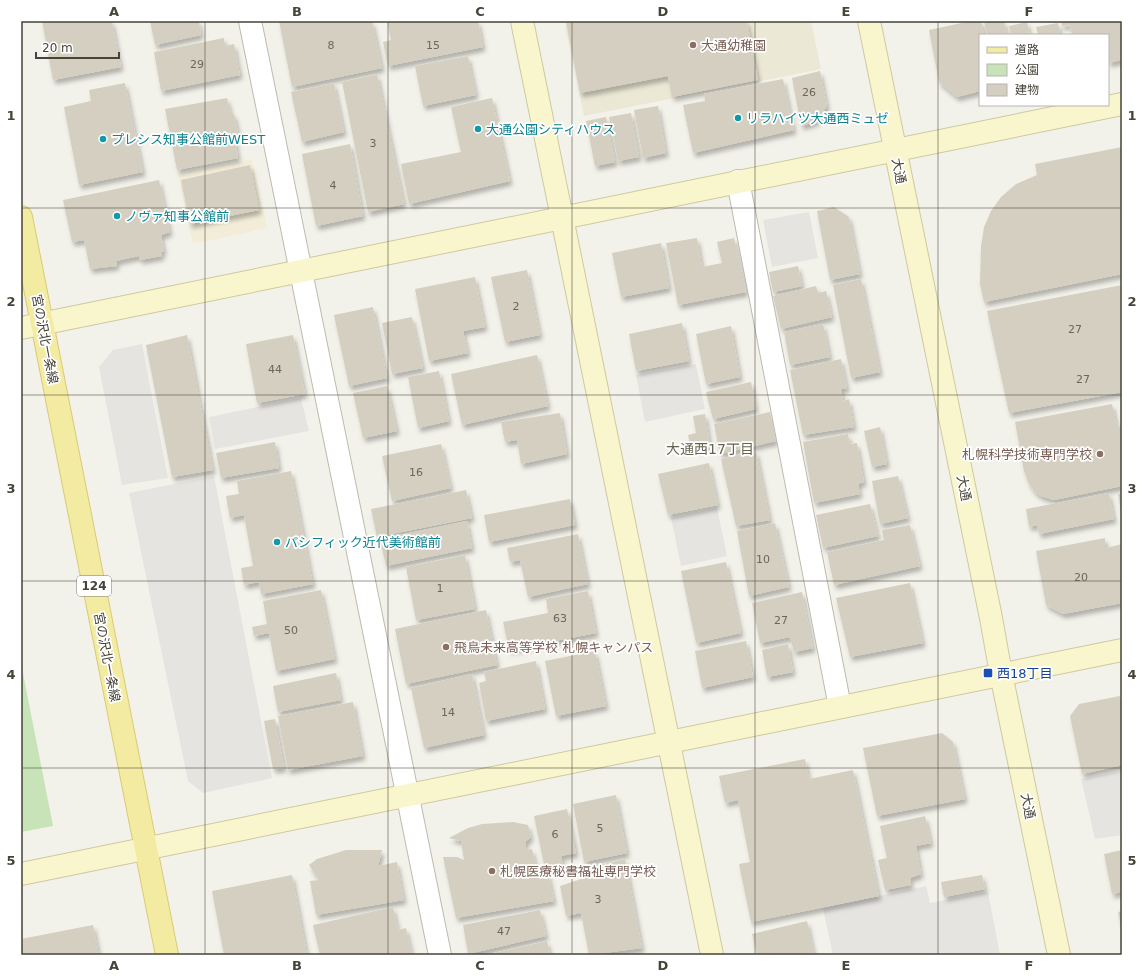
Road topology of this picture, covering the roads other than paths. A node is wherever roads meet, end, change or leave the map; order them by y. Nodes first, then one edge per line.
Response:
1 (250, 21) edge
2 (522, 21) edge
3 (869, 21) edge
4 (1122, 104) edge
5 (895, 149) junction
6 (738, 182) junction
7 (21, 217) edge
8 (562, 218) junction
9 (301, 271) junction
10 (43, 324) junction
11 (21, 328) edge
12 (1122, 650) edge
13 (1002, 674) junction
14 (840, 707) junction
15 (669, 742) junction
16 (407, 795) junction
17 (145, 849) junction
18 (21, 874) edge
19 (167, 955) edge
20 (440, 955) edge
21 (712, 955) edge
22 (1059, 955) edge

1 - 9 street
2 - 8 street
3 - 5 street, 大通
4 - 5 street
5 - 6 street
5 - 13 street, 大通
6 - 8 street
6 - 14 street
7 - 10 main road, 宮の沢北一条線 / 124
8 - 9 street
8 - 15 street
9 - 10 street
9 - 16 street
10 - 11 street
10 - 17 main road, 宮の沢北一条線 / 124
12 - 13 street
13 - 14 street
13 - 22 street, 大通
14 - 15 street
15 - 16 street
15 - 21 street
16 - 17 street
16 - 20 street
17 - 18 street
17 - 19 main road, 宮の沢北一条線 / 124

